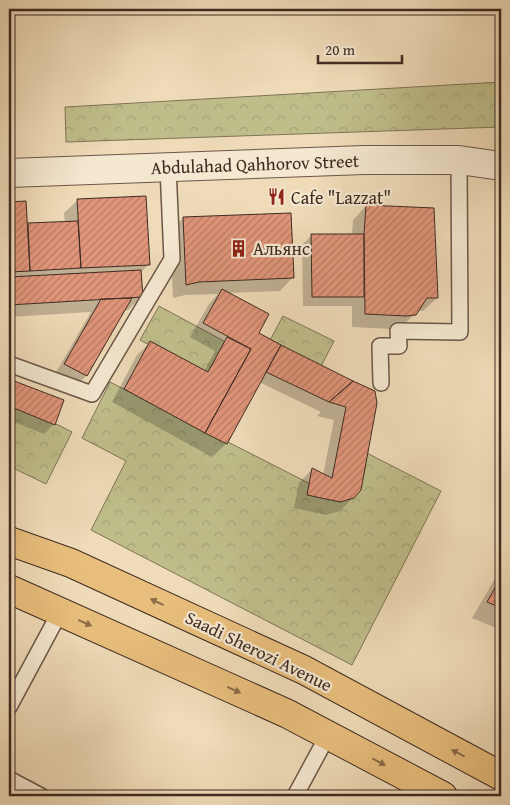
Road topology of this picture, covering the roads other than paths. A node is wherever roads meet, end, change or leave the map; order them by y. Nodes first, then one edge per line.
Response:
1 (459, 160) junction
2 (501, 166) edge
3 (168, 167) junction
4 (9, 173) edge
5 (9, 364) edge
6 (381, 383) dead end
7 (9, 523) edge
8 (9, 541) edge
9 (71, 563) junction
10 (9, 589) edge
11 (60, 612) junction
12 (9, 707) edge
13 (328, 735) junction
14 (501, 776) edge
15 (9, 779) edge
16 (41, 796) edge
17 (295, 796) edge
18 (443, 796) edge

1 - 2 street, Abdulahad Qahhorov Street
1 - 3 street, Abdulahad Qahhorov Street
1 - 6 lane
3 - 4 street, Abdulahad Qahhorov Street
3 - 5 lane
7 - 9 highway
8 - 9 highway, Saadi Sherozi Avenue
14 -> 9 highway, Saadi Sherozi Avenue
10 - 11 highway
11 - 12 lane
11 -> 13 highway
13 - 17 lane
13 -> 18 highway
15 - 16 lane

